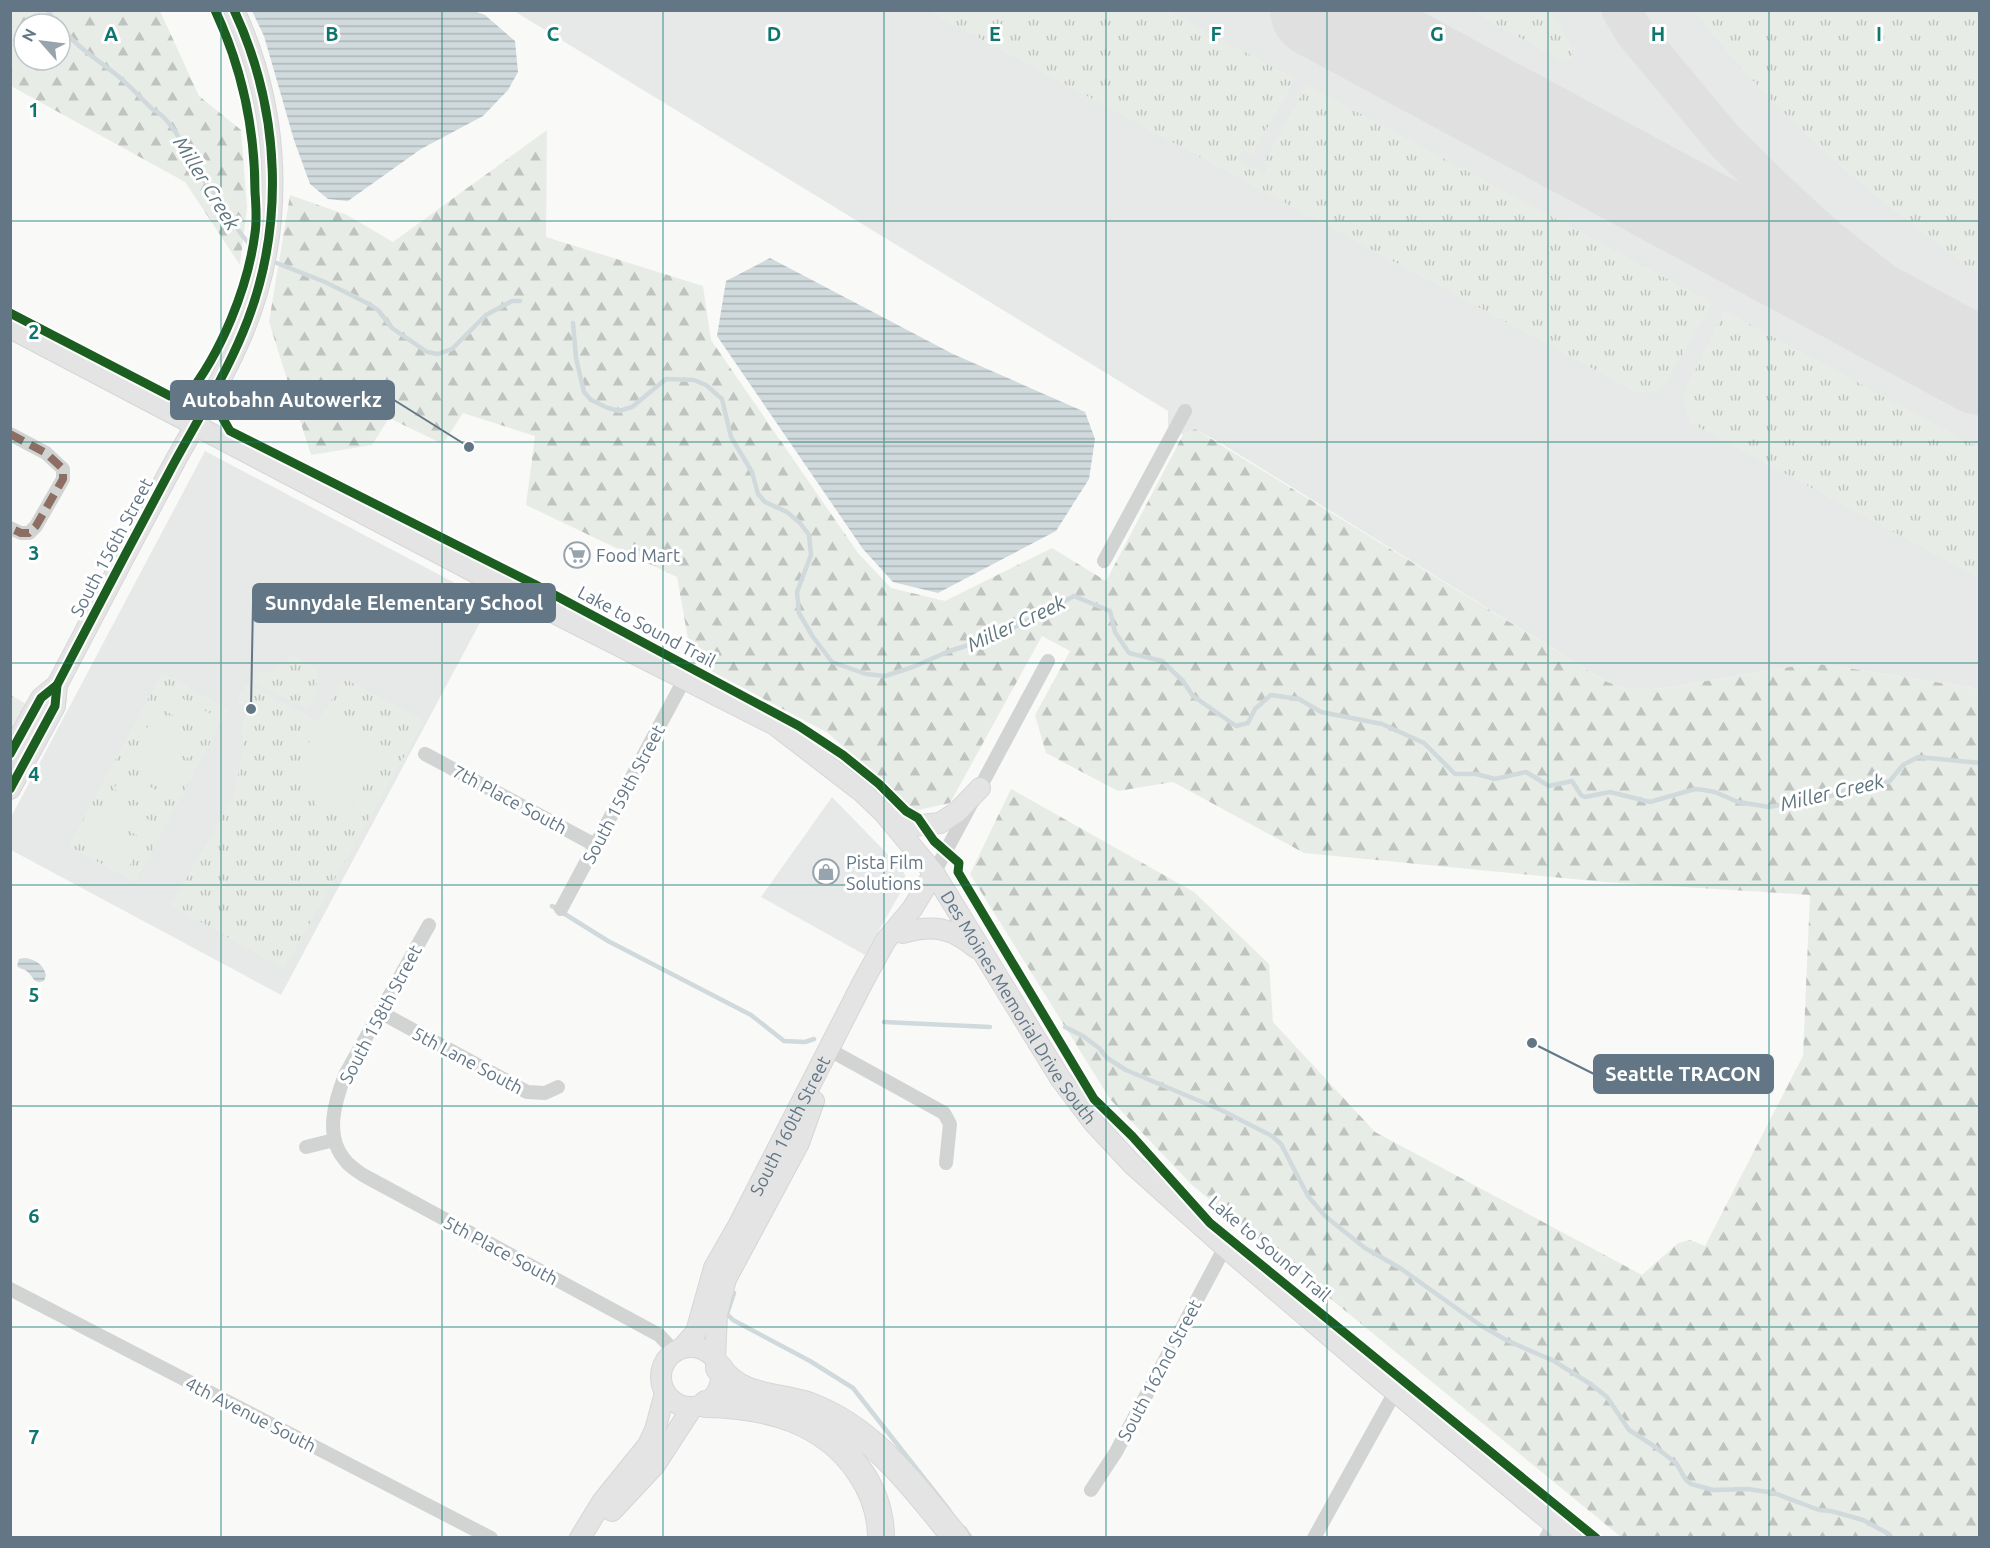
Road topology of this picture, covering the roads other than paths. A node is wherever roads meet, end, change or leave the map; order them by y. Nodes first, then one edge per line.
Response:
1 (234, 10) edge
2 (10, 327) edge
3 (1185, 411) dead end
4 (195, 424) junction
5 (10, 434) edge
6 (10, 528) edge
7 (1104, 561) dead end
8 (1048, 661) dead end
9 (684, 680) junction
10 (57, 685) junction
11 (10, 754) edge
12 (426, 754) dead end
13 (980, 788) junction
14 (10, 789) edge
15 (883, 812) junction
16 (595, 845) junction
17 (934, 873) junction
18 (561, 909) dead end
19 (912, 909) junction
20 (429, 925) dead end
21 (903, 933) junction
22 (983, 953) junction
23 (380, 1012) junction
24 (837, 1054) junction
25 (558, 1087) dead end
26 (334, 1140) junction
27 (306, 1147) dead end
28 (946, 1163) dead end
29 (1225, 1247) junction
30 (10, 1289) edge
31 (678, 1350) junction
32 (717, 1363) junction
33 (1395, 1392) junction
34 (664, 1393) junction
35 (699, 1406) junction
36 (1091, 1490) dead end
37 (1550, 1530) edge
38 (491, 1538) edge
39 (580, 1538) edge
40 (593, 1538) edge
41 (881, 1538) edge
42 (956, 1538) edge
43 (1314, 1538) edge
44 (1571, 1538) edge

1 - 4 main road, South 156th Street
2 - 4 main road, Des Moines Memorial Drive South
3 - 7 street
4 - 9 main road, Des Moines Memorial Drive South
4 - 10 main road, South 156th Street
5 - 6 street
8 - 13 street, South 160th Street
9 - 15 main road, Des Moines Memorial Drive South
9 - 16 street, South 159th Street
10 - 11 main road, South 156th Street
10 - 14 main road, South 156th Street
12 - 16 street, 7th Place South
13 - 15 main road
13 - 17 street, South 160th Street
15 - 17 main road, Des Moines Memorial Drive South
16 - 18 street, South 159th Street
17 - 19 main road, South 160th Street
17 - 22 main road, Des Moines Memorial Drive South
19 - 21 main road, South 160th Street
19 - 31 main road, South 160th Street
20 - 23 street, South 158th Street
21 - 22 main road
21 - 24 main road, South 160th Street
22 - 29 main road, Des Moines Memorial Drive South
23 - 25 street, 5th Lane South
23 - 26 street, South 158th Street
24 - 28 street
24 - 32 main road, South 160th Street
26 - 27 street
26 - 31 street, 5th Place South
29 - 33 main road, Des Moines Memorial Drive South
29 - 36 street, South 162nd Street
30 - 38 street, 4th Avenue South
31 - 32 main road
31 - 34 main road
32 - 35 main road
32 - 42 highway
33 - 37 main road, Des Moines Memorial Drive South
33 - 43 street
34 - 35 main road
34 - 39 main road
35 - 40 main road
35 - 41 highway
37 - 44 main road, Des Moines Memorial Drive South

